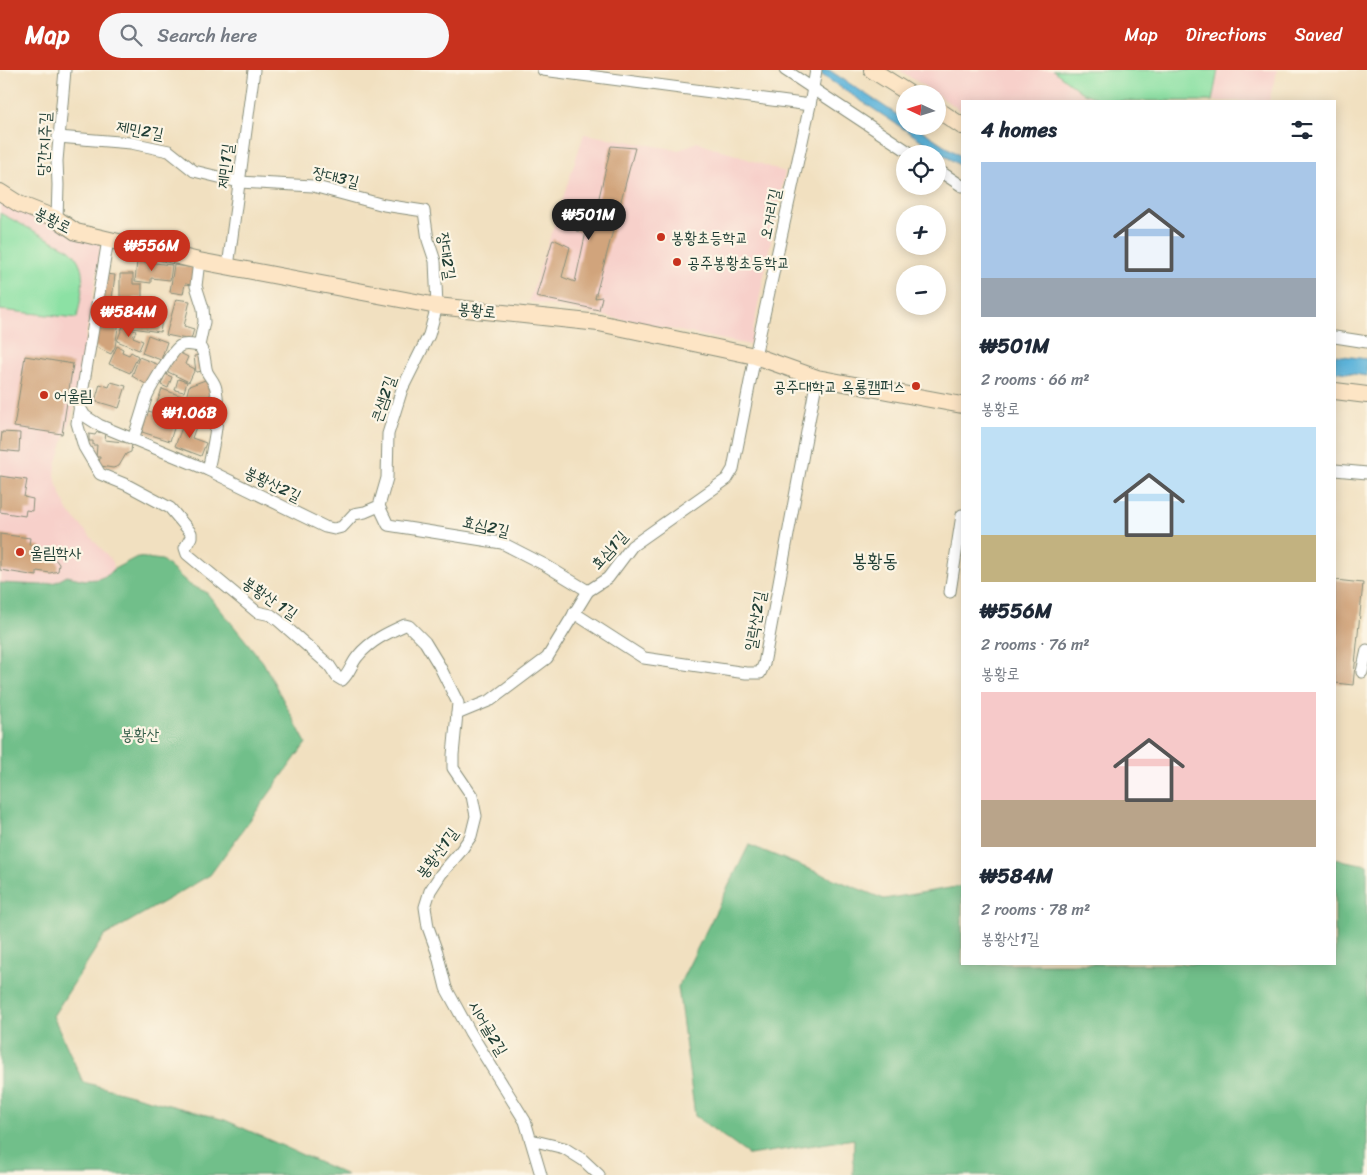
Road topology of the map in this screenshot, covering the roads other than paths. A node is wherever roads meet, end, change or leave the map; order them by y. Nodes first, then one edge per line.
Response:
1 (65, 70) edge
2 (254, 70) edge
3 (542, 70) edge
4 (785, 70) edge
5 (872, 70) edge
6 (814, 79) edge
7 (896, 85) edge
8 (810, 105) junction
9 (946, 115) edge
10 (961, 125) edge
11 (58, 137) junction
12 (900, 145) edge
13 (946, 175) edge
14 (239, 182) junction
15 (961, 185) edge
16 (0, 192) edge
17 (424, 211) joint
18 (57, 219) junction
19 (108, 240) junction
20 (199, 261) junction
21 (228, 267) junction
22 (437, 306) junction
23 (1336, 337) edge
24 (1367, 342) edge
25 (199, 346) junction
26 (755, 356) junction
27 (817, 378) junction
28 (1336, 391) edge
29 (1367, 395) edge
30 (79, 406) junction
31 (961, 406) edge
32 (133, 439) junction
33 (208, 470) junction
34 (1336, 470) edge
35 (1367, 473) edge
36 (379, 506) junction
37 (961, 521) edge
38 (588, 591) junction
39 (950, 592) dead end
40 (574, 613) junction
41 (1367, 650) edge
42 (1362, 672) dead end
43 (456, 714) junction
44 (428, 927) joint
45 (531, 1140) junction
46 (541, 1175) edge
47 (599, 1175) edge

1 - 11 street, 당간지주길
2 - 14 street, 제민1길
3 - 8 street
4 - 6 street
5 - 7 main road
6 - 8 street, 오거리길
6 - 12 street
8 - 26 street, 오거리길
9 - 10 main road
11 - 14 street, 제민2길
11 - 18 street, 당간지주길
13 - 15 street
14 - 17 street, 장대3길
14 - 21 street, 제민1길
16 - 18 main road, 봉황로
17 - 22 street, 장대2길
18 - 19 main road, 봉황로
19 - 20 main road, 봉황로
19 - 30 street
20 - 21 main road, 봉황로
20 - 25 street
21 - 22 main road, 봉황로
22 - 26 main road, 봉황로
22 - 36 street, 큰샘2길
23 - 24 street
25 - 32 street
25 - 33 street
26 - 27 main road, 봉황로
26 - 38 street, 효심1길
27 - 31 main road, 봉황로
27 - 40 street, 일락산2길
28 - 29 main road
30 - 32 street, 봉황산2길
30 - 43 street, 봉황산 1길
32 - 33 street, 봉황산2길
33 - 36 street, 봉황산2길
34 - 35 street
36 - 38 street, 효심2길
37 - 39 street
38 - 40 street, 효심1길
40 - 43 street, 효심1길
41 - 42 street
43 - 44 street, 봉황산1길
44 - 45 street, 시어골2길
45 - 46 street, 시어골2길
45 - 47 street

